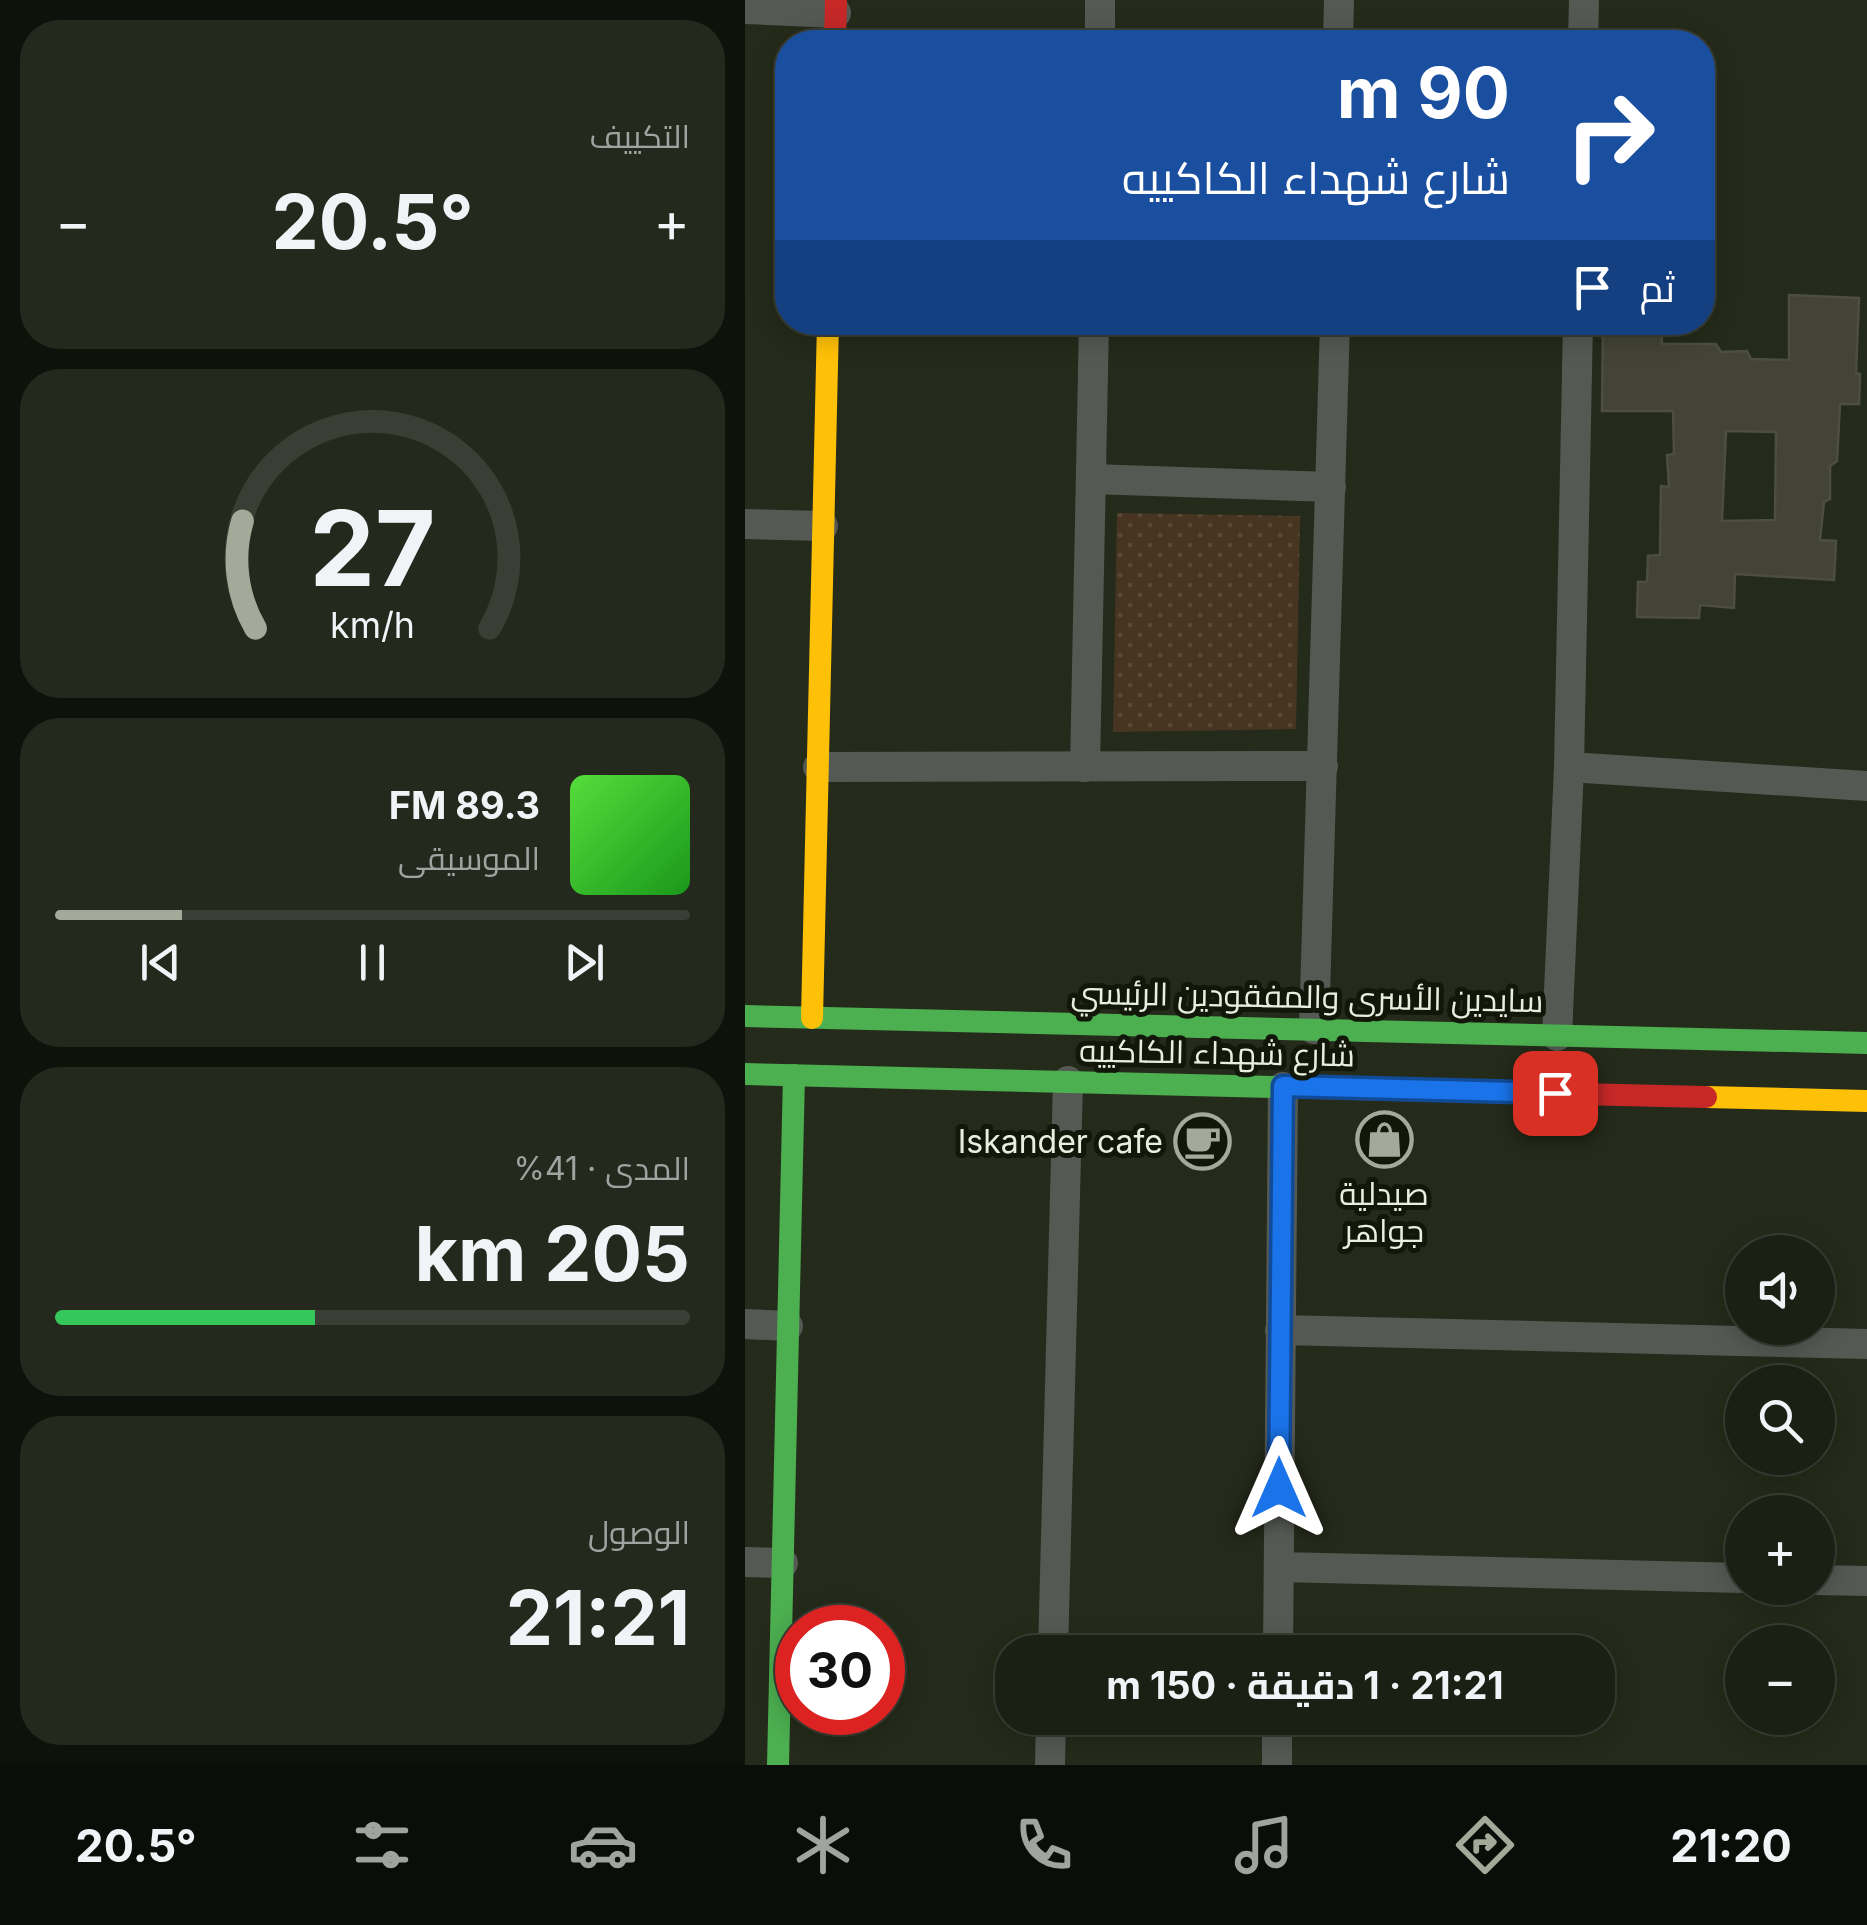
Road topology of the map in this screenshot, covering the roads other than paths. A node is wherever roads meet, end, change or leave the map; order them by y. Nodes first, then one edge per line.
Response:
1 (1101, 0) edge
2 (1339, 0) edge
3 (1584, 0) edge
4 (745, 8) edge
5 (835, 18) edge
6 (1100, 30) edge
7 (1339, 30) edge
8 (1583, 30) edge
9 (828, 335) edge
10 (1095, 335) edge
11 (1335, 335) edge
12 (1577, 335) edge
13 (1091, 479) junction
14 (1331, 487) junction
15 (745, 524) edge
16 (823, 526) junction
17 (1323, 766) junction
18 (817, 767) junction
19 (1085, 767) junction
20 (1569, 767) junction
21 (1867, 786) edge
22 (745, 1016) edge
23 (812, 1018) junction
24 (1314, 1030) junction
25 (1557, 1036) junction
26 (1867, 1043) edge
27 (1187, 1056) junction
28 (745, 1074) edge
29 (794, 1075) junction
30 (1068, 1082) junction
31 (1283, 1086) junction
32 (1867, 1101) edge
33 (745, 1324) edge
34 (788, 1326) junction
35 (1281, 1330) junction
36 (1867, 1344) edge
37 (745, 1562) edge
38 (783, 1563) junction
39 (1279, 1567) junction
40 (1725, 1578) edge
41 (1835, 1580) edge
42 (1867, 1581) edge
43 (1053, 1635) edge
44 (1278, 1635) edge
45 (1051, 1735) edge
46 (1277, 1735) edge
47 (778, 1765) edge
48 (1050, 1765) edge
49 (1277, 1765) edge

1 - 6 street
2 - 7 street
3 - 8 street
4 - 5 street
9 - 16 main road
10 - 13 street
11 - 14 street
12 - 20 street
13 - 14 street
13 - 19 street
14 - 17 street
15 - 16 street
16 - 18 main road
17 - 19 street
17 - 24 street
18 - 19 street
18 - 23 main road
20 - 21 street
20 - 25 street
22 - 23 main road, سايدين الأسرى والمفقودين الرئيسي
23 - 27 main road, سايدين الأسرى والمفقودين الرئيسي
24 - 25 main road, سايدين الأسرى والمفقودين الرئيسي
24 - 27 main road, سايدين الأسرى والمفقودين الرئيسي
25 - 26 main road, سايدين الأسرى والمفقودين الرئيسي
27 - 30 main road, شارع شهداء الكاكييه
27 - 31 main road, شارع شهداء الكاكييه
28 - 29 main road, شارع شهداء الكاكييه
29 - 30 main road, شارع شهداء الكاكييه
29 - 34 main road
30 - 43 street
31 - 32 main road, شارع شهداء الكاكييه
31 - 35 street
33 - 34 street
34 - 38 main road
35 - 36 street
35 - 39 street
37 - 38 street
38 - 47 main road
39 - 40 street
39 - 44 street
41 - 42 street
45 - 48 street
46 - 49 street

